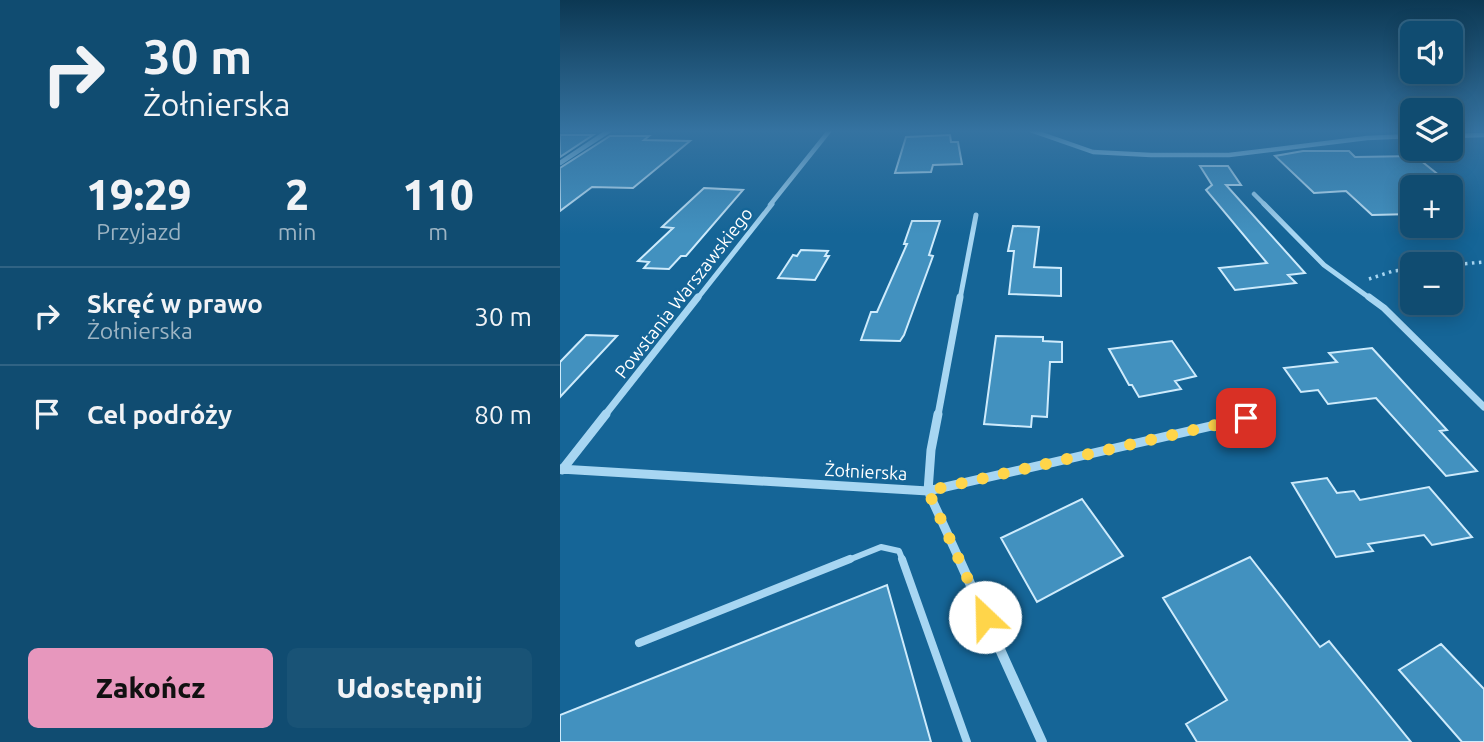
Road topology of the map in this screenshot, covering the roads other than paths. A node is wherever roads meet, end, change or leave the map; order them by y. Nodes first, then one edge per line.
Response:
1 (803, 165) edge
2 (1254, 194) dead end
3 (976, 215) dead end
4 (1484, 407) edge
5 (1246, 418) dead end
6 (561, 471) edge
7 (928, 491) junction
8 (639, 643) dead end
9 (967, 742) edge
10 (1042, 742) edge

1 - 6 street, Powstania Warszawskiego
2 - 4 street
3 - 7 street
5 - 7 street, Żołnierska
6 - 7 street, Żołnierska
7 - 10 street
8 - 9 lane

